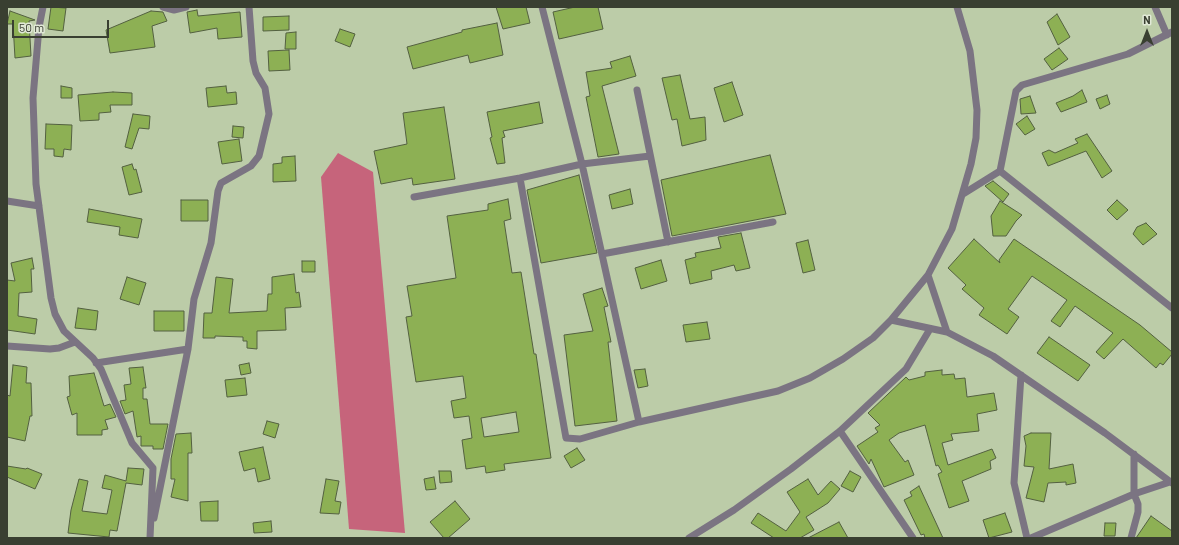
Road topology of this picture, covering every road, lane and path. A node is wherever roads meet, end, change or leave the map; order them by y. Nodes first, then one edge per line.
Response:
1 (43, 7) edge
2 (163, 7) edge
3 (186, 7) edge
4 (249, 7) edge
5 (542, 7) edge
6 (957, 7) edge
7 (1155, 7) edge
8 (1169, 34) edge
9 (636, 90) dead end
10 (650, 156) junction
11 (582, 164) junction
12 (1000, 171) junction
13 (520, 178) junction
14 (963, 194) junction
15 (414, 198) dead end
16 (7, 202) edge
17 (39, 206) junction
18 (773, 222) dead end
19 (668, 242) junction
20 (602, 254) junction
21 (928, 275) junction
22 (1172, 308) edge
23 (891, 320) junction
24 (930, 329) junction
25 (947, 332) junction
26 (75, 342) junction
27 (7, 346) edge
28 (188, 349) junction
29 (96, 363) junction
30 (1021, 375) junction
31 (639, 422) junction
32 (840, 431) junction
33 (1134, 454) junction
34 (1171, 482) edge
35 (1134, 494) junction
36 (150, 538) edge
37 (689, 538) edge
38 (913, 538) edge
39 (1027, 538) edge
40 (1031, 538) edge
41 (1132, 538) edge

1 - 17 street
2 - 3 street
4 - 28 street
5 - 11 street
6 - 14 street
7 - 8 street
8 - 12 street
9 - 10 street
10 - 11 street
10 - 19 street
11 - 13 street
11 - 20 street
12 - 14 street
12 - 22 street
13 - 15 street
13 - 31 street
14 - 21 street
16 - 17 street
17 - 26 street
18 - 19 street
19 - 20 street
20 - 31 street
21 - 23 street
21 - 25 street
23 - 24 street
23 - 31 street
24 - 25 street
24 - 32 street
25 - 30 street
26 - 27 street
26 - 29 street
28 - 29 street
28 - 36 street
29 - 36 street
30 - 33 street
30 - 39 street
32 - 37 street
32 - 38 street
33 - 34 street
33 - 35 street
34 - 35 street
35 - 40 street
35 - 41 street

